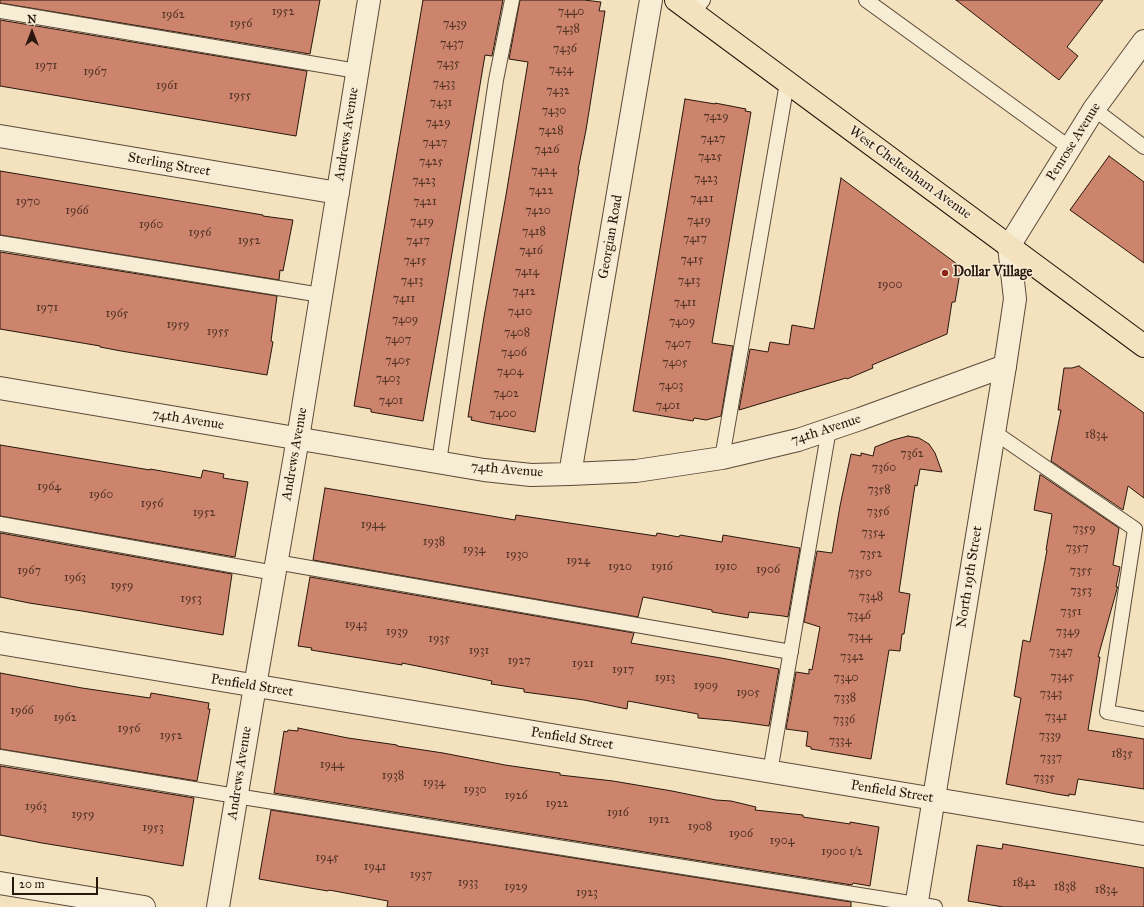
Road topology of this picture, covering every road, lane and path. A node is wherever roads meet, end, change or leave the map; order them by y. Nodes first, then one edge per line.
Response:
1 (369, 0) edge
2 (512, 0) edge
3 (651, 0) edge
4 (676, 0) edge
5 (866, 0) edge
6 (698, 6) edge
7 (0, 11) edge
8 (1144, 41) edge
9 (357, 71) junction
10 (787, 83) junction
11 (1094, 109) junction
12 (0, 136) edge
13 (1144, 147) edge
14 (1070, 148) junction
15 (338, 193) junction
16 (0, 242) edge
17 (1009, 246) junction
18 (321, 295) junction
19 (1144, 346) edge
20 (1005, 366) junction
21 (0, 388) edge
22 (829, 429) junction
23 (994, 432) junction
24 (298, 438) junction
25 (722, 458) junction
26 (439, 462) junction
27 (570, 474) junction
28 (0, 524) edge
29 (275, 568) junction
30 (0, 643) edge
31 (791, 652) junction
32 (255, 686) junction
33 (1144, 719) edge
34 (0, 757) edge
35 (770, 772) junction
36 (236, 796) junction
37 (935, 799) junction
38 (1144, 834) edge
39 (0, 883) edge
40 (923, 906) edge
41 (144, 907) edge
42 (218, 907) edge

1 - 9 street, Andrews Avenue
2 - 26 lane
3 - 27 street, Georgian Road
4 - 6 highway, West Cheltenham Avenue
5 - 14 lane
6 - 10 highway, West Cheltenham Avenue
7 - 9 lane
8 - 11 street, Penrose Avenue
9 - 15 street, Andrews Avenue
10 - 17 highway, West Cheltenham Avenue
10 - 25 lane
11 - 13 lane
11 - 14 street, Penrose Avenue
12 - 15 street, Sterling Street
14 - 17 street, Penrose Avenue
15 - 18 street, Andrews Avenue
16 - 18 lane
17 - 19 highway, West Cheltenham Avenue
17 - 20 street, North 19th Street
18 - 24 street, Andrews Avenue
20 - 22 street, 74th Avenue
20 - 23 street, North 19th Street
21 - 24 street, 74th Avenue
22 - 25 street, 74th Avenue
22 - 31 lane
23 - 33 lane
23 - 37 street, North 19th Street
24 - 26 street, 74th Avenue
24 - 29 street, Andrews Avenue
25 - 27 street, 74th Avenue
26 - 27 street, 74th Avenue
28 - 29 lane
29 - 31 lane
29 - 32 street, Andrews Avenue
30 - 32 street, Penfield Street
31 - 35 lane
32 - 35 street, Penfield Street
32 - 36 street, Andrews Avenue
34 - 36 lane
35 - 37 street, Penfield Street
36 - 40 lane
36 - 42 street, Andrews Avenue
37 - 38 street, Penfield Street
37 - 40 street, North 19th Street
39 - 41 street

